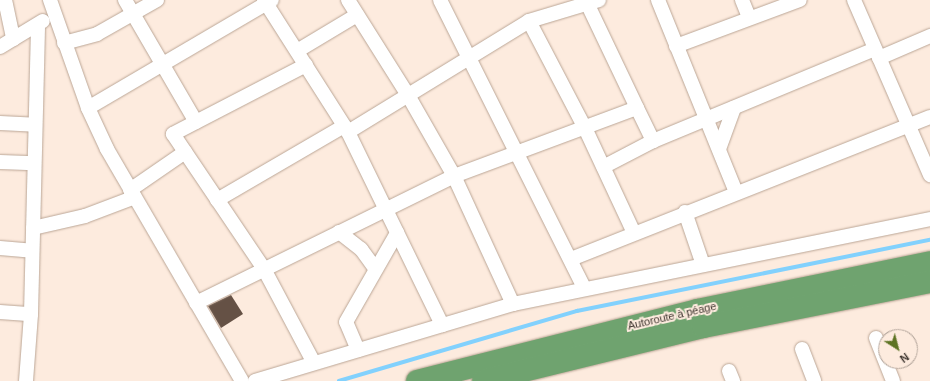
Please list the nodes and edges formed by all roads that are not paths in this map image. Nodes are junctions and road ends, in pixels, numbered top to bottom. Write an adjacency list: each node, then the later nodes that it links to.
1 (5, 0): 20 (street)
2 (125, 0): 14 (street)
3 (157, 0): 14 (street)
4 (348, 0): 15 (street)
5 (440, 0): 26 (street)
6 (658, 0): 22 (street)
7 (742, 0): 16 (street)
8 (800, 0): 16 (street)
9 (854, 0): 25 (street)
10 (268, 1): 24 (street); 28 (street)
11 (595, 1): 12 (street); 31 (street)
12 (561, 5): 17 (street)
13 (52, 6): 18 (street); 21 (street)
14 (134, 15): 21 (street); 28 (street)
15 (357, 15): 24 (street); 29 (street)
16 (749, 17): 22 (street)
17 (529, 21): 26 (street); 39 (street)
18 (38, 26): 20 (street); 37 (street)
19 (930, 36): 25 (street)
20 (13, 39): 23 (street)
21 (64, 43): 30 (street)
22 (676, 46): 34 (street)
23 (0, 47)
24 (297, 51): 27 (street)
25 (877, 53): 32 (street); 38 (street)
26 (470, 56): 29 (street); 43 (street)
27 (306, 64): 35 (street); 40 (street)
28 (164, 66): 30 (street); 35 (street)
29 (410, 97): 40 (street); 49 (street)
30 (88, 108): 51 (street)
31 (637, 108): 39 (street); 41 (street)
32 (734, 108): 34 (street); 42 (street)
33 (930, 117): 38 (street)
34 (708, 119): 41 (street); 42 (street)
35 (196, 122): 44 (street)
36 (0, 123): 37 (street)
37 (35, 125): 46 (street)
38 (909, 126): 48 (street); 50 (street)
39 (585, 128): 43 (street); 47 (street)
40 (346, 129): 52 (street); 53 (street)
41 (653, 141): 47 (street)
42 (719, 149): 50 (street)
43 (518, 151): 49 (street); 62 (street)
44 (185, 152): 51 (street); 52 (street)
45 (0, 162): 46 (street)
46 (34, 163): 56 (street)
47 (603, 167): 59 (street)
48 (930, 175)
49 (454, 176): 53 (street); 70 (street)
50 (736, 192): 54 (street)
51 (132, 193): 56 (street); 69 (street)
52 (217, 200): 66 (street)
53 (386, 209): 57 (street); 58 (street)
54 (685, 212): 59 (street); 64 (street)
55 (930, 219): 64 (street)
56 (33, 228): 61 (street)
57 (339, 232): 65 (street); 66 (street)
58 (397, 232): 65 (street); 73 (street)
59 (634, 233): 62 (street)
60 (0, 248): 61 (street)
61 (32, 251): 72 (street)
62 (571, 259): 68 (street)
63 (930, 262): 81 (highway, Autoroute à péage)
64 (703, 264): 68 (street)
65 (375, 268): 75 (street)
66 (264, 269): 69 (street); 77 (street)
67 (930, 282): 82 (highway)
68 (585, 289): 70 (street)
69 (196, 303): 79 (street)
70 (513, 304): 73 (street)
71 (0, 312): 72 (street)
72 (31, 314): 78 (street)
73 (442, 325): 75 (street)
74 (876, 338): 84 (street)
75 (358, 350): 77 (street)
76 (802, 350): 83 (street)
77 (314, 363): 80 (street)
78 (26, 381)
79 (242, 381)
80 (255, 381)
81 (417, 381)
82 (483, 381)
83 (814, 381)
84 (893, 381)

